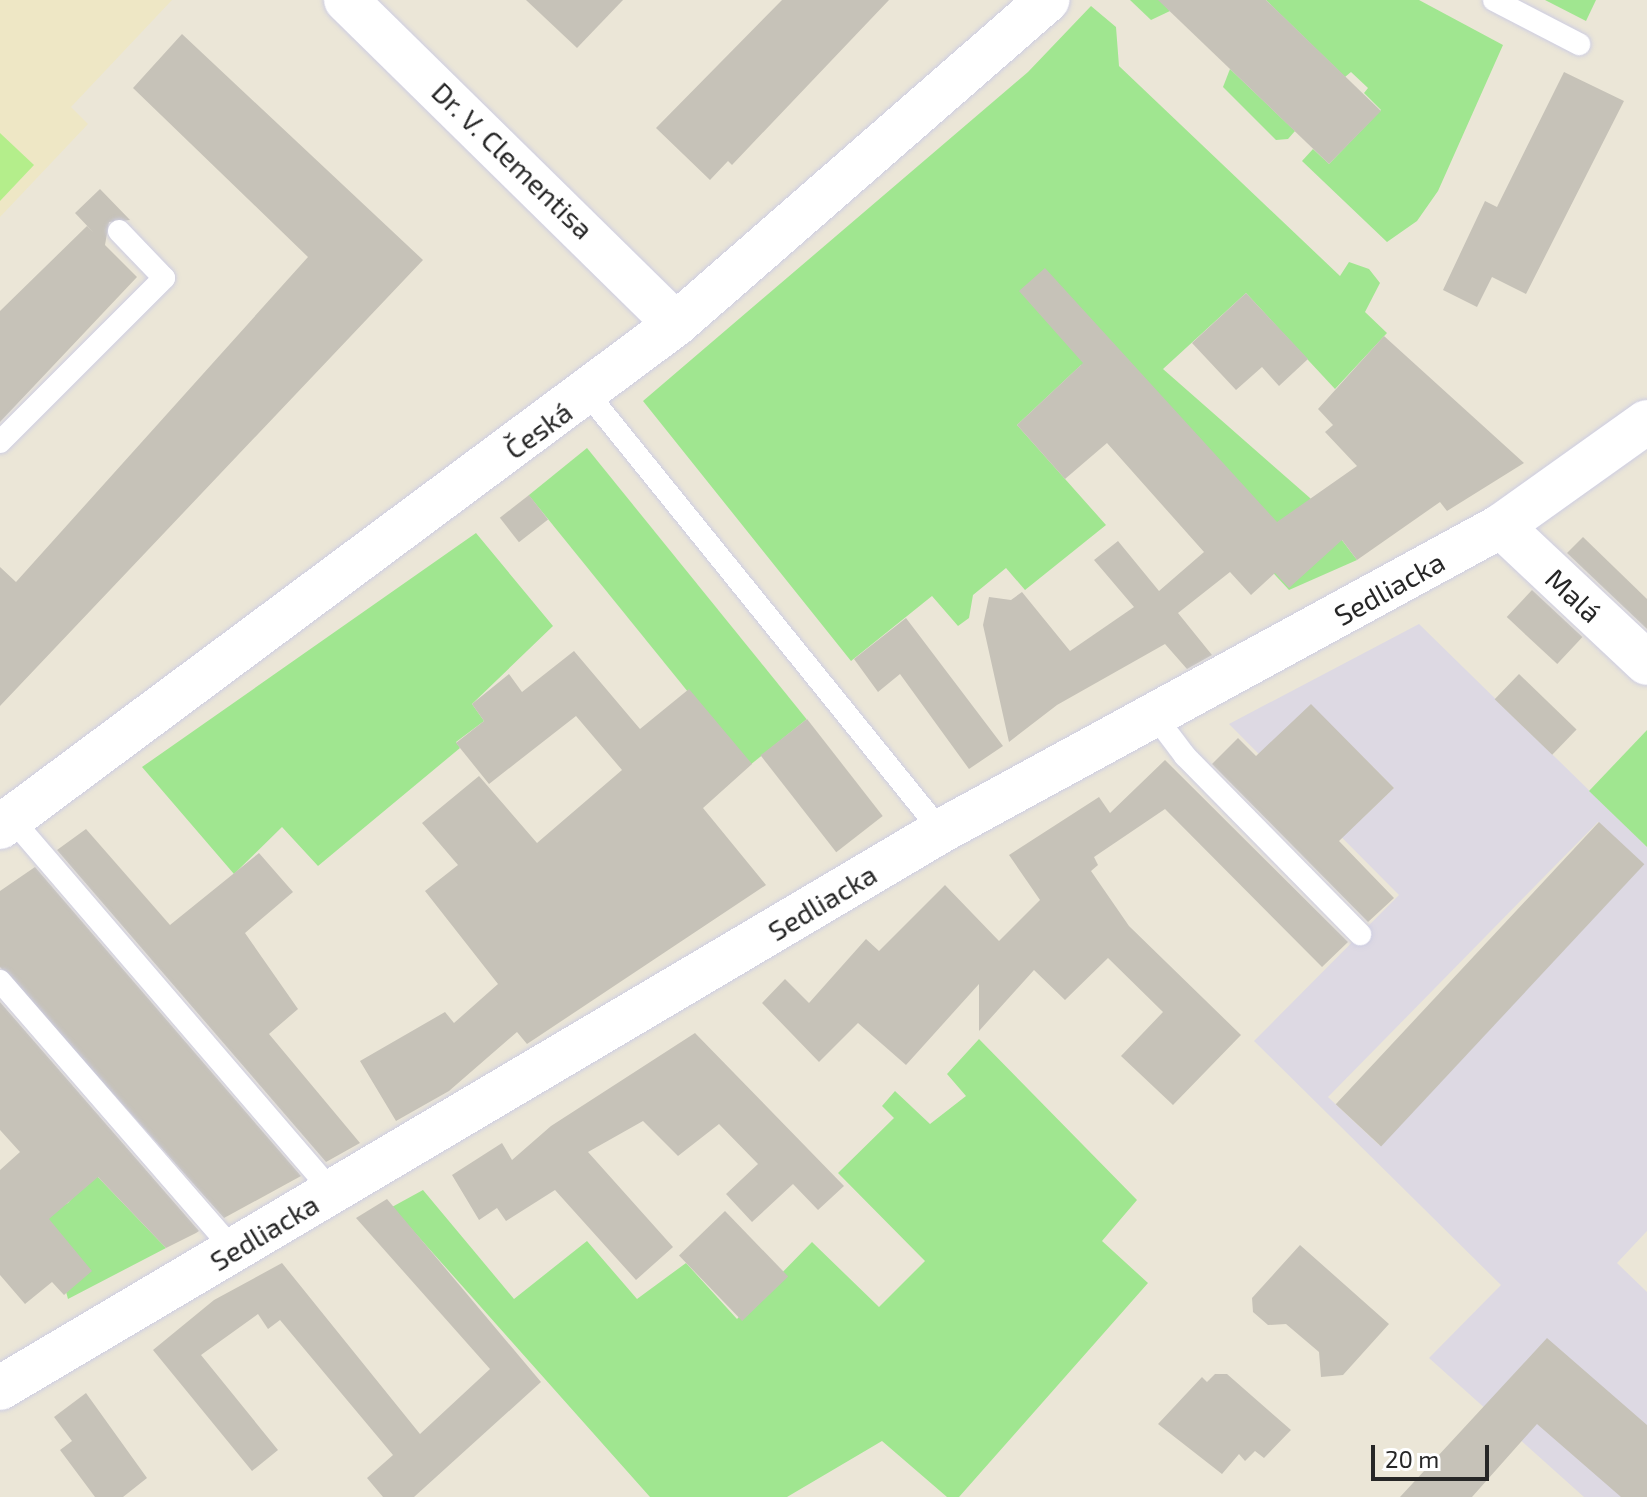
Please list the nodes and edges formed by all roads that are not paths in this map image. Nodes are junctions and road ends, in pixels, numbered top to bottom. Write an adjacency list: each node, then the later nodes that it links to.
1 (346, 0): 6 (street, Dr. V. Clementisa)
2 (1048, 0): 6 (street, Česká)
3 (1494, 0): 4 (lane)
4 (1579, 44)
5 (119, 231): 9 (lane)
6 (676, 324): 7 (street, Česká)
7 (587, 393): 13 (street, Česká); 14 (lane)
8 (1647, 422): 10 (street, Sedliacka)
9 (0, 442)
10 (1501, 526): 11 (street, Malá); 12 (street, Sedliacka)
11 (1647, 663)
12 (1154, 715): 14 (street, Sedliacka); 15 (lane)
13 (6, 823): 17 (lane)
14 (941, 831): 17 (street, Sedliacka)
15 (1360, 934)
16 (0, 981): 18 (lane)
17 (333, 1192): 18 (street, Sedliacka)
18 (234, 1250): 19 (street, Sedliacka)
19 (0, 1388)

